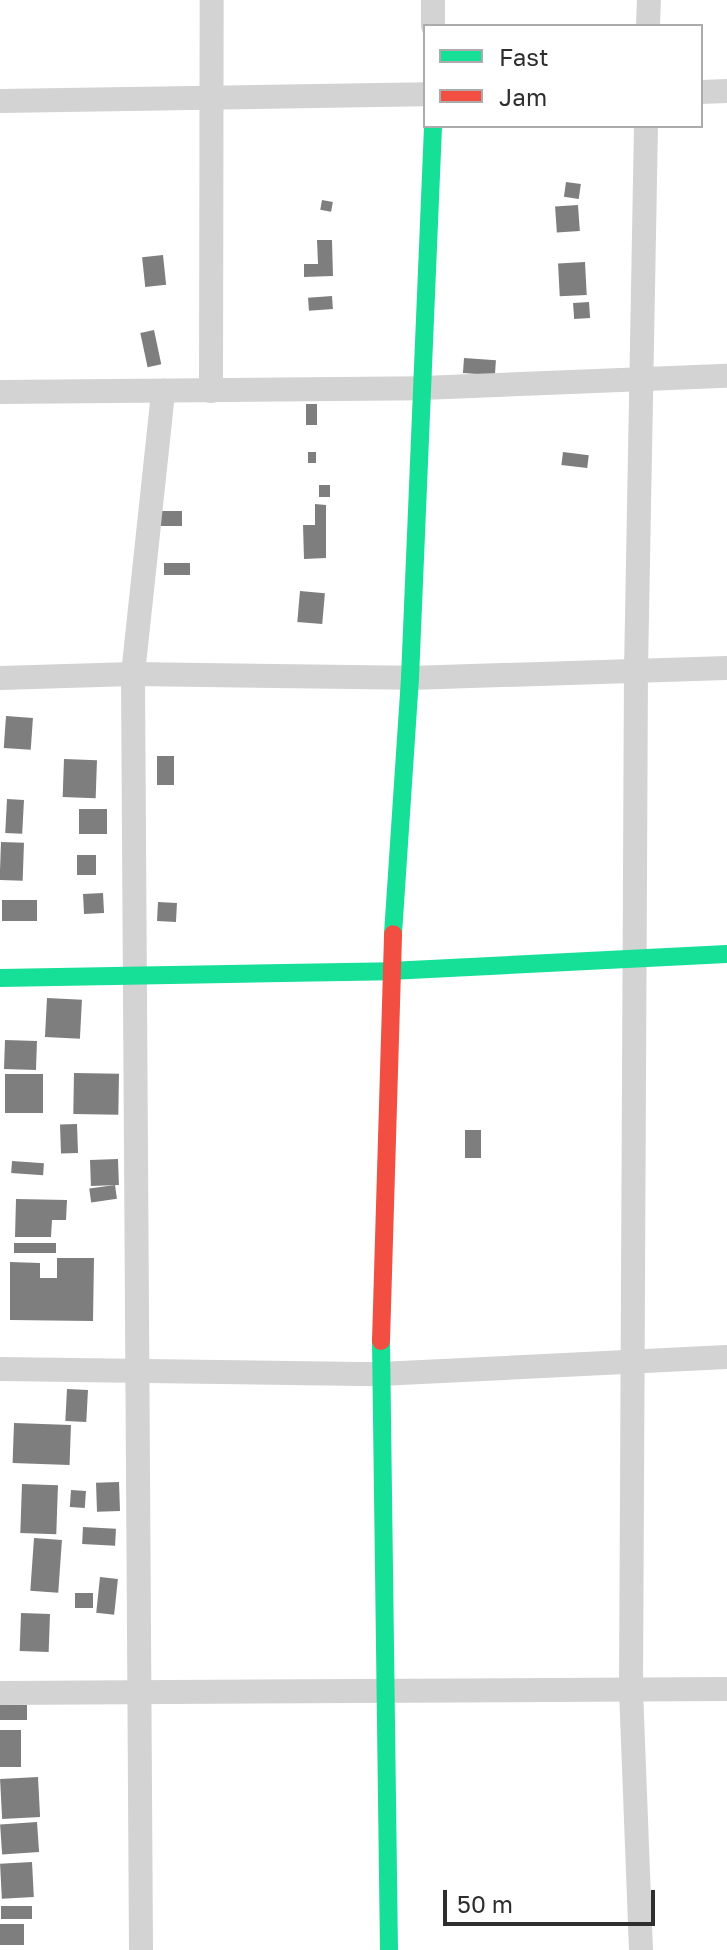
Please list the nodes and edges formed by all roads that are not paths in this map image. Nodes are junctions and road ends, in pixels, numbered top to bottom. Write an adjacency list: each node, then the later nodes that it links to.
1 (212, 0): 9 (street)
2 (433, 0): 4 (street)
3 (649, 0): 5 (street)
4 (433, 24)
5 (648, 24)
6 (727, 91): 7 (street)
7 (703, 92)
8 (423, 94): 9 (street)
9 (211, 95): 10 (street); 17 (street)
10 (0, 101)
11 (433, 128): 15 (street)
12 (646, 128): 14 (street)
13 (727, 376): 14 (street)
14 (643, 378): 15 (street); 20 (street)
15 (422, 388): 17 (street); 23 (street)
16 (163, 391): 17 (street); 18 (street); 21 (street)
17 (211, 391)
18 (0, 392)
19 (727, 668): 20 (street)
20 (636, 671): 23 (street); 25 (street)
21 (133, 674): 22 (street); 23 (street); 27 (street)
22 (0, 678)
23 (410, 678): 26 (street)
24 (727, 954): 25 (street)
25 (638, 958): 26 (street); 30 (street)
26 (390, 971): 27 (street); 33 (street)
27 (139, 976): 28 (street); 32 (street)
28 (0, 978)
29 (727, 1357): 30 (street)
30 (634, 1362): 33 (street); 37 (street)
31 (0, 1369): 32 (street)
32 (138, 1371): 33 (street); 35 (street)
33 (380, 1374): 36 (street)
34 (727, 1689): 37 (street)
35 (137, 1692): 36 (street); 38 (street); 39 (street)
36 (382, 1692): 37 (street); 40 (street)
37 (631, 1692): 41 (street)
38 (0, 1693)
39 (141, 1950)
40 (389, 1950)
41 (641, 1950)

